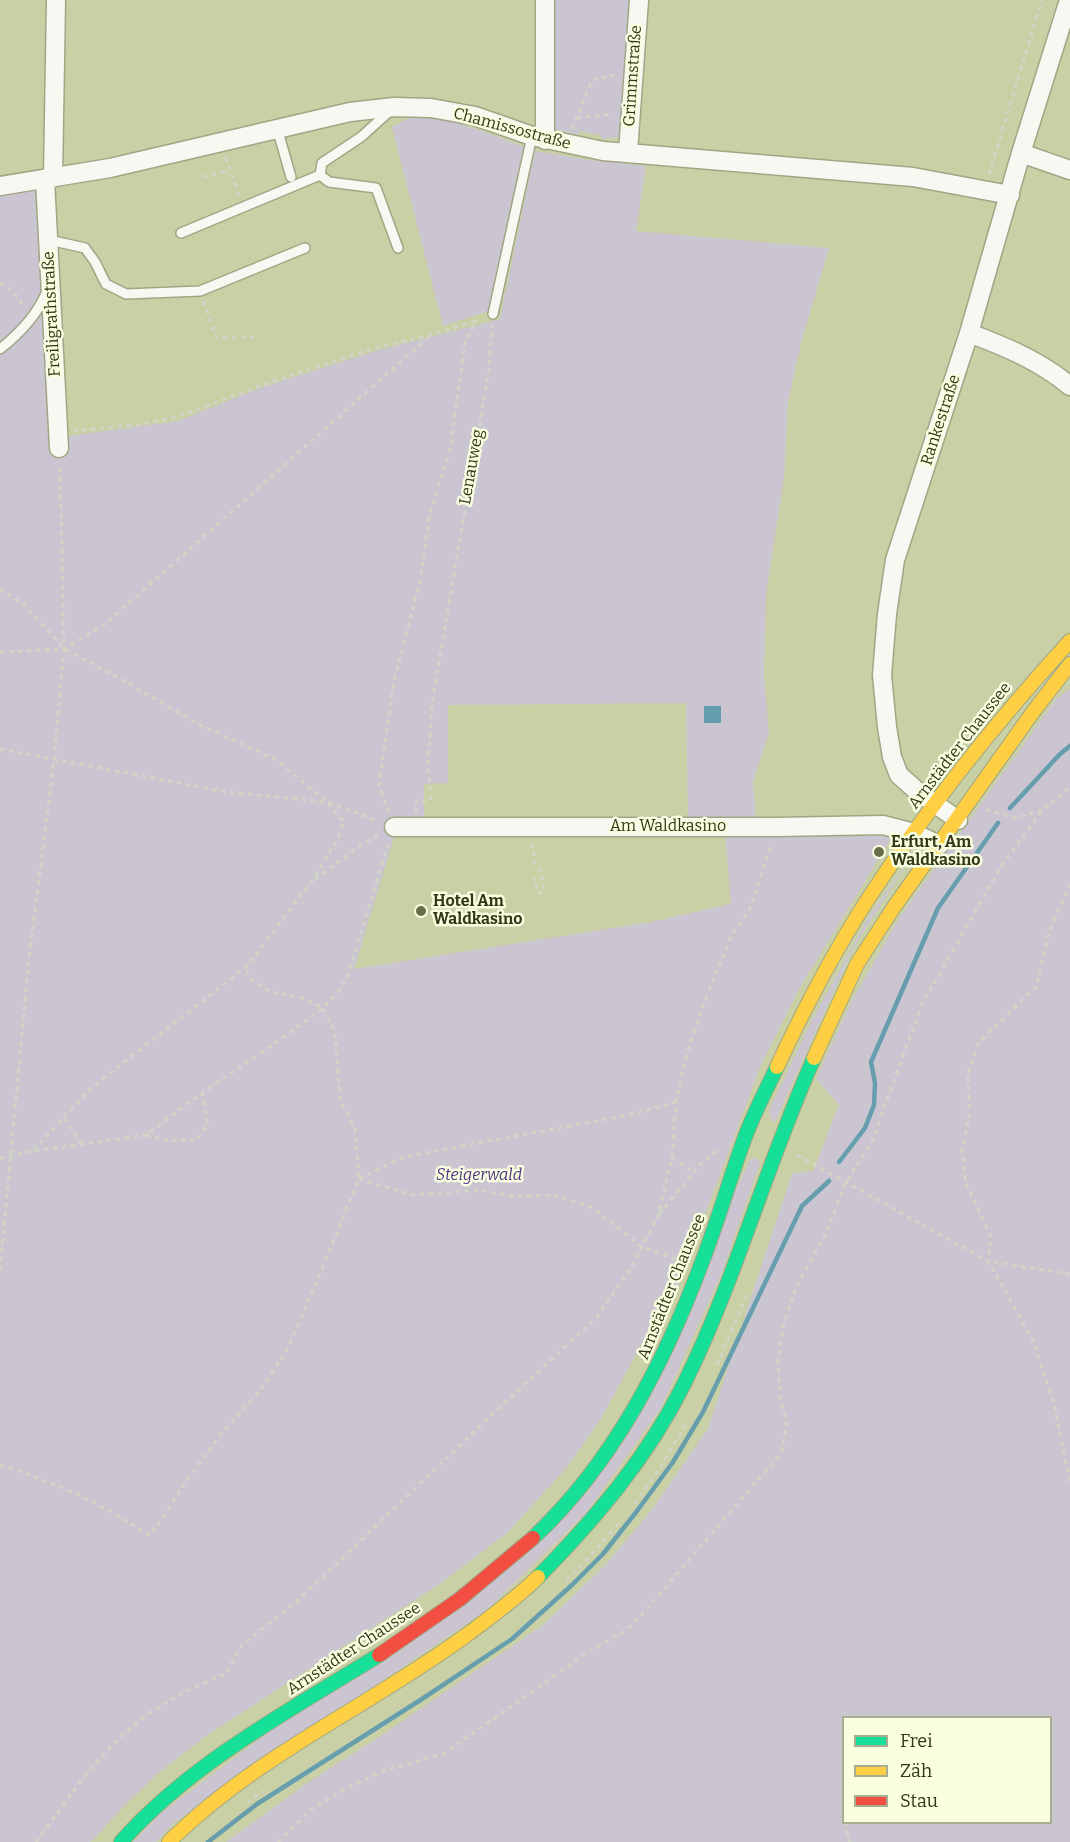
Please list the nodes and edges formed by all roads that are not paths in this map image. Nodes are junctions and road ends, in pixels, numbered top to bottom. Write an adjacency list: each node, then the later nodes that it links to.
1 (56, 0): 13 (street, Freiligrathstraße)
2 (545, 0): 7 (street)
3 (639, 0): 8 (street, Grimmstraße)
4 (1069, 0): 9 (street, Rankestraße)
5 (394, 107): 6 (street, Chamissostraße); 7 (street, Chamissostraße); 11 (lane)
6 (278, 128): 12 (lane); 13 (street, Chamissostraße)
7 (538, 138): 8 (street, Chamissostraße); 21 (lane)
8 (628, 152): 15 (street, Chamissostraße)
9 (1021, 153): 10 (street); 15 (street, Rankestraße)
10 (1070, 170)
11 (320, 175): 16 (lane); 19 (lane)
12 (291, 177)
13 (49, 179): 14 (street, Chamissostraße); 17 (street, Freiligrathstraße)
14 (0, 186)
15 (1010, 195): 22 (street, Rankestraße)
16 (181, 233)
17 (49, 240): 18 (lane); 20 (street, Freiligrathstraße)
18 (305, 248)
19 (398, 248)
20 (51, 280): 23 (lane); 25 (street, Freiligrathstraße)
21 (493, 314)
22 (969, 333): 24 (street); 29 (street, Rankestraße)
23 (0, 349)
24 (1070, 386)
25 (59, 448)
26 (1070, 641): 27 (main road, Arnstädter Chaussee)
27 (1051, 662): 28 (main road); 29 (main road, Arnstädter Chaussee)
28 (1068, 669): 30 (main road)
29 (936, 804): 30 (street, Rankestraße); 32 (main road, Arnstädter Chaussee)
30 (958, 820): 33 (main road)
31 (394, 827): 32 (street, Am Waldkasino)
32 (914, 833): 33 (street, Am Waldkasino); 34 (main road, Arnstädter Chaussee)
33 (939, 845): 35 (main road)
34 (121, 1842)
35 (168, 1842)

